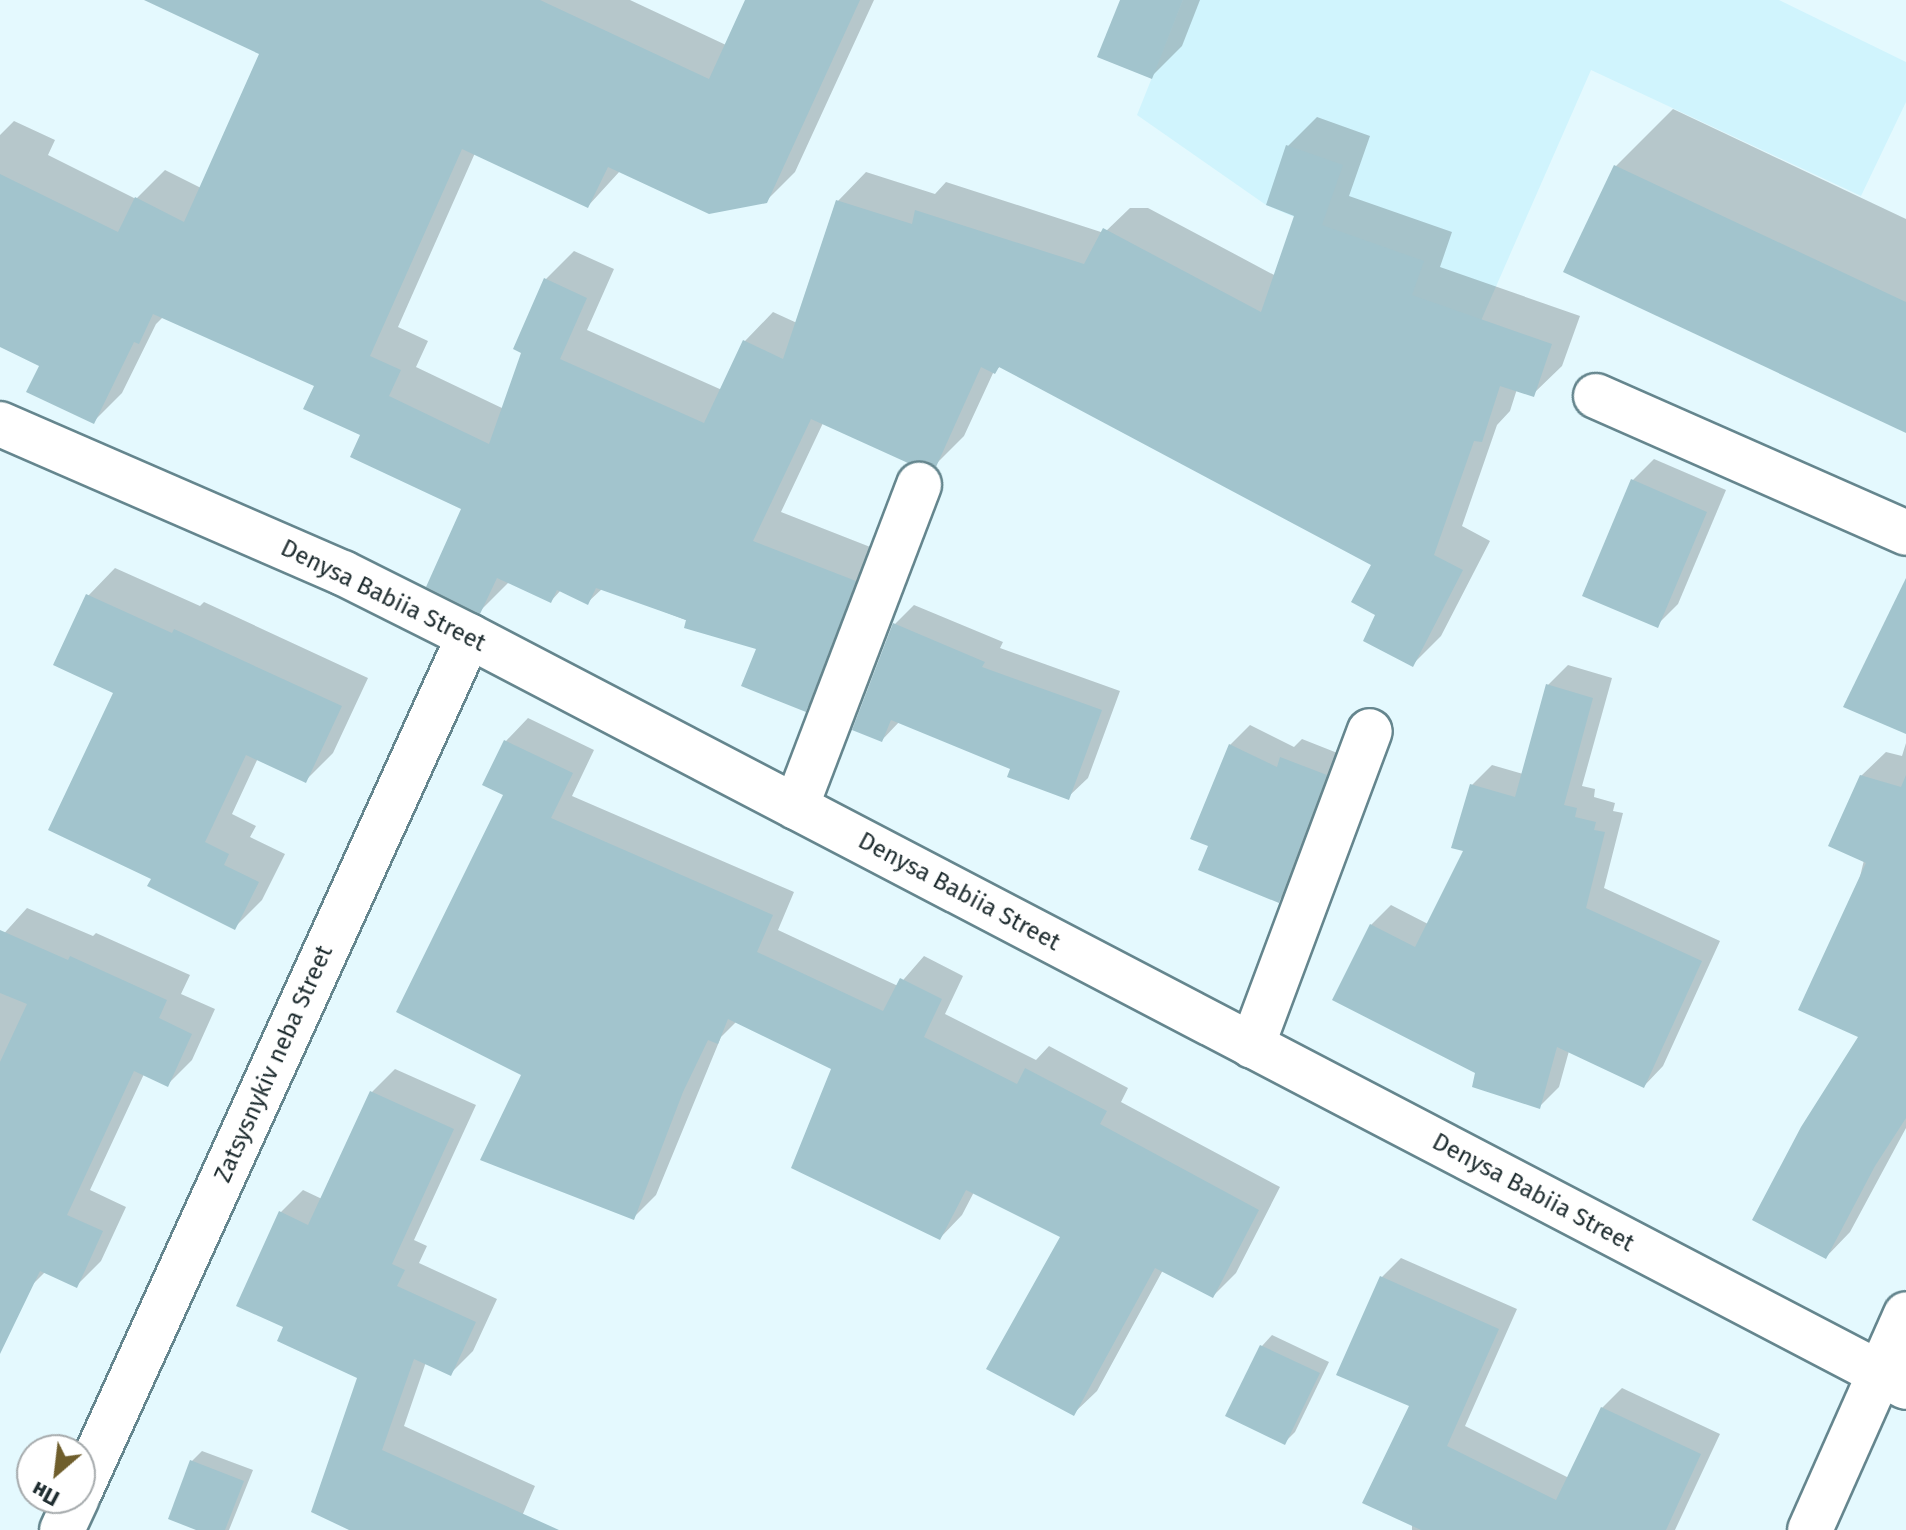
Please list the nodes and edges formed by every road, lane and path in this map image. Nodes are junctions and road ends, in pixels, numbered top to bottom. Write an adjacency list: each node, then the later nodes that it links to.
1 (1596, 396): 4 (street)
2 (0, 424): 5 (street, Denysa Babiia Street)
3 (919, 485): 7 (street)
4 (1906, 533)
5 (469, 636): 7 (street, Denysa Babiia Street); 11 (street, Zatsysnykiv neba Street)
6 (1370, 731): 8 (street)
7 (796, 807): 8 (street, Denysa Babiia Street)
8 (1252, 1046): 10 (street, Denysa Babiia Street)
9 (1906, 1314): 10 (street)
10 (1892, 1380): 12 (street)
11 (96, 1456)
12 (1810, 1530)

